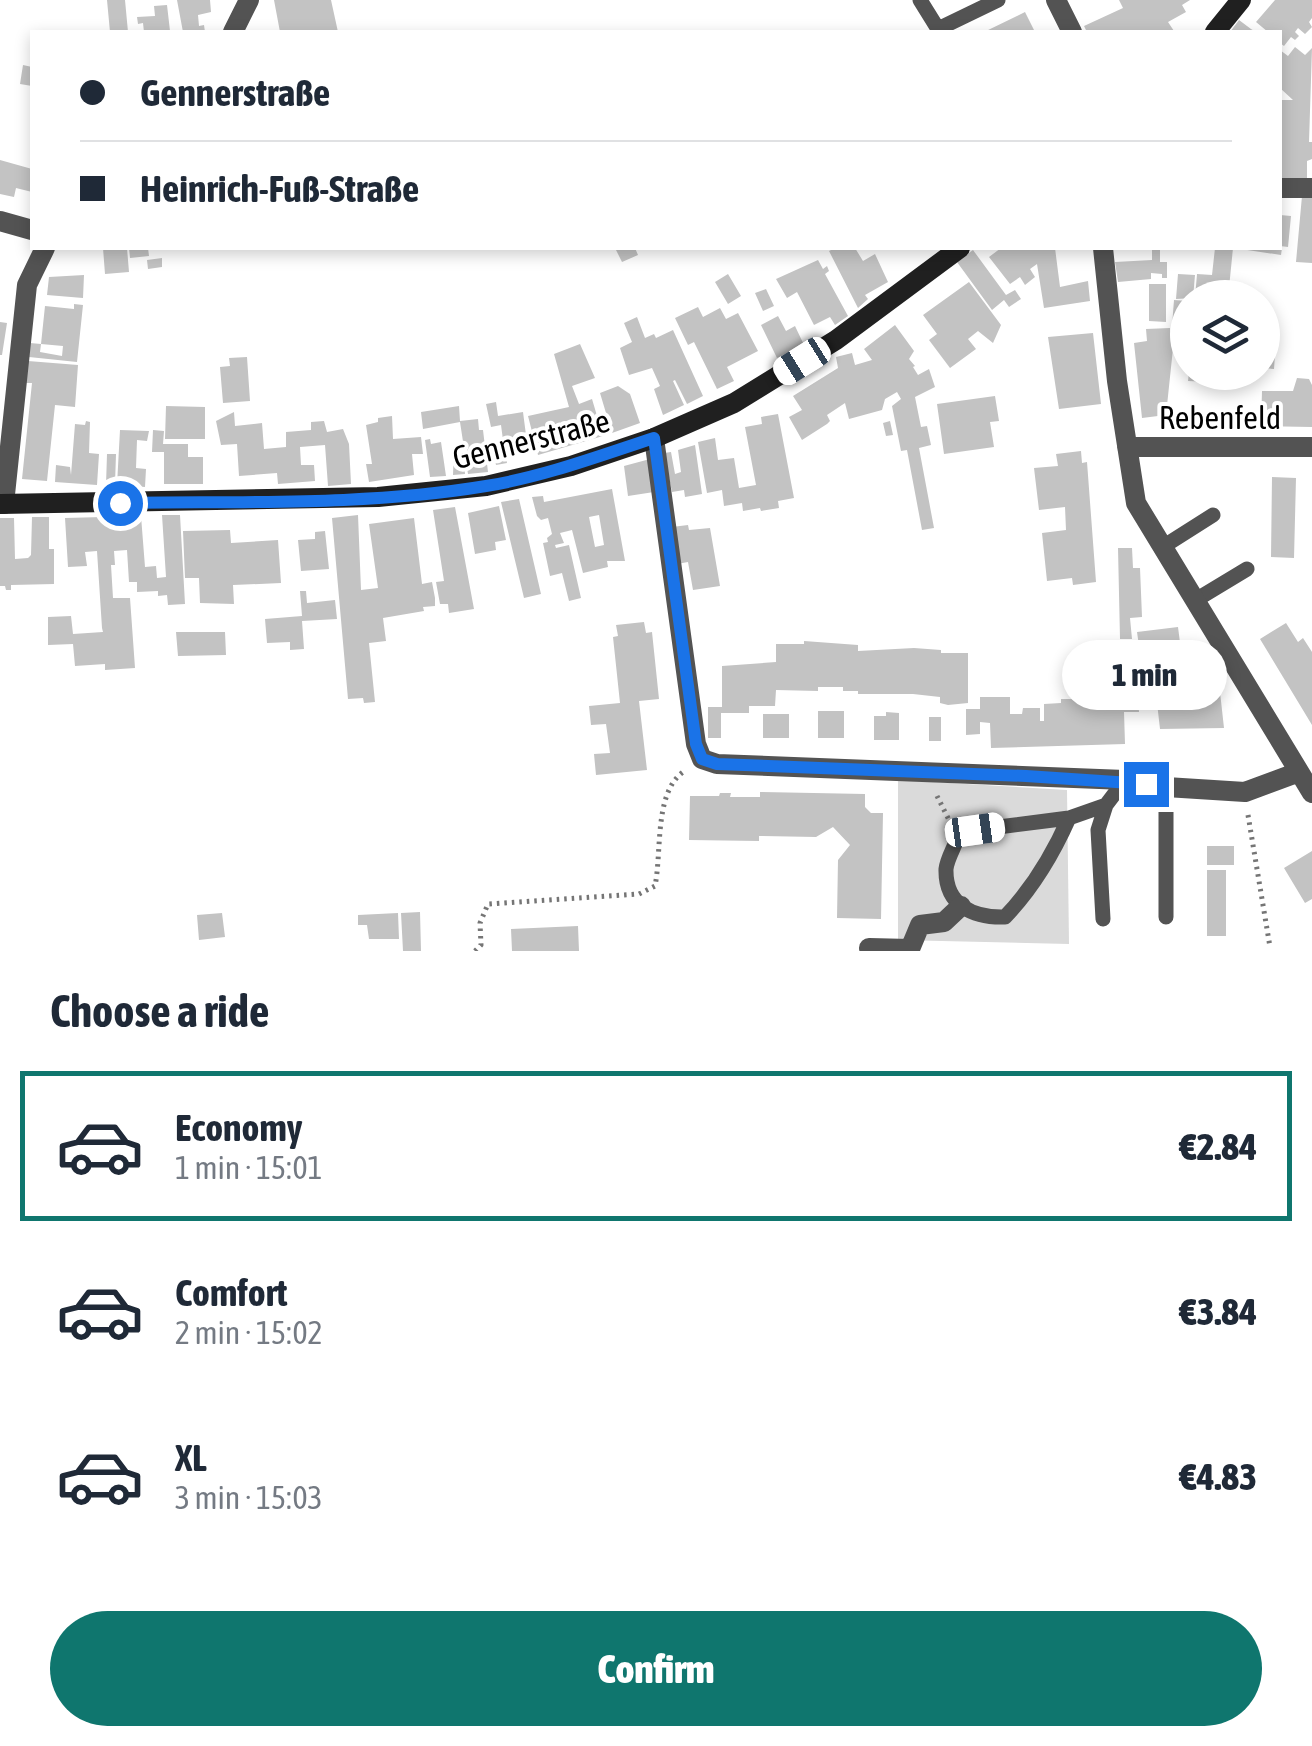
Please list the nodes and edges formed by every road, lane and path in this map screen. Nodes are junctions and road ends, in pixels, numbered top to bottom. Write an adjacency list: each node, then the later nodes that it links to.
1 (249, 0): 6 (street)
2 (920, 0): 3 (lane)
3 (998, 0)
4 (1056, 0): 7 (street)
5 (1241, 0): 8 (street)
6 (234, 30)
7 (1071, 30)
8 (1217, 30)
9 (1282, 188): 10 (street)
10 (1312, 188)
11 (0, 221): 12 (street)
12 (30, 229)
13 (44, 250): 19 (street)
14 (957, 250): 16 (street, Gennerstraße)
15 (1103, 250): 17 (street)
16 (654, 438): 19 (street, Gennerstraße); 24 (street)
17 (1128, 447): 18 (street, Rebenfeld); 21 (street)
18 (1312, 447)
19 (2, 504)
20 (1213, 515): 21 (lane)
21 (1161, 548): 23 (street)
22 (1247, 569): 23 (lane)
23 (1194, 601): 26 (street)
24 (702, 759): 25 (street); 39 (path)
25 (926, 771): 27 (street); 33 (path)
26 (1300, 772): 29 (street); 30 (street)
27 (1126, 780): 28 (street); 31 (lane)
28 (1166, 787): 29 (street); 35 (lane)
29 (1244, 792): 37 (path)
30 (1312, 793)
31 (1106, 804): 32 (lane); 36 (lane)
32 (1069, 818): 33 (lane); 34 (lane)
33 (958, 839): 34 (lane)
34 (961, 906): 38 (street)
35 (1166, 917)
36 (1103, 919)
37 (1270, 947)
38 (869, 948)
39 (474, 951)

